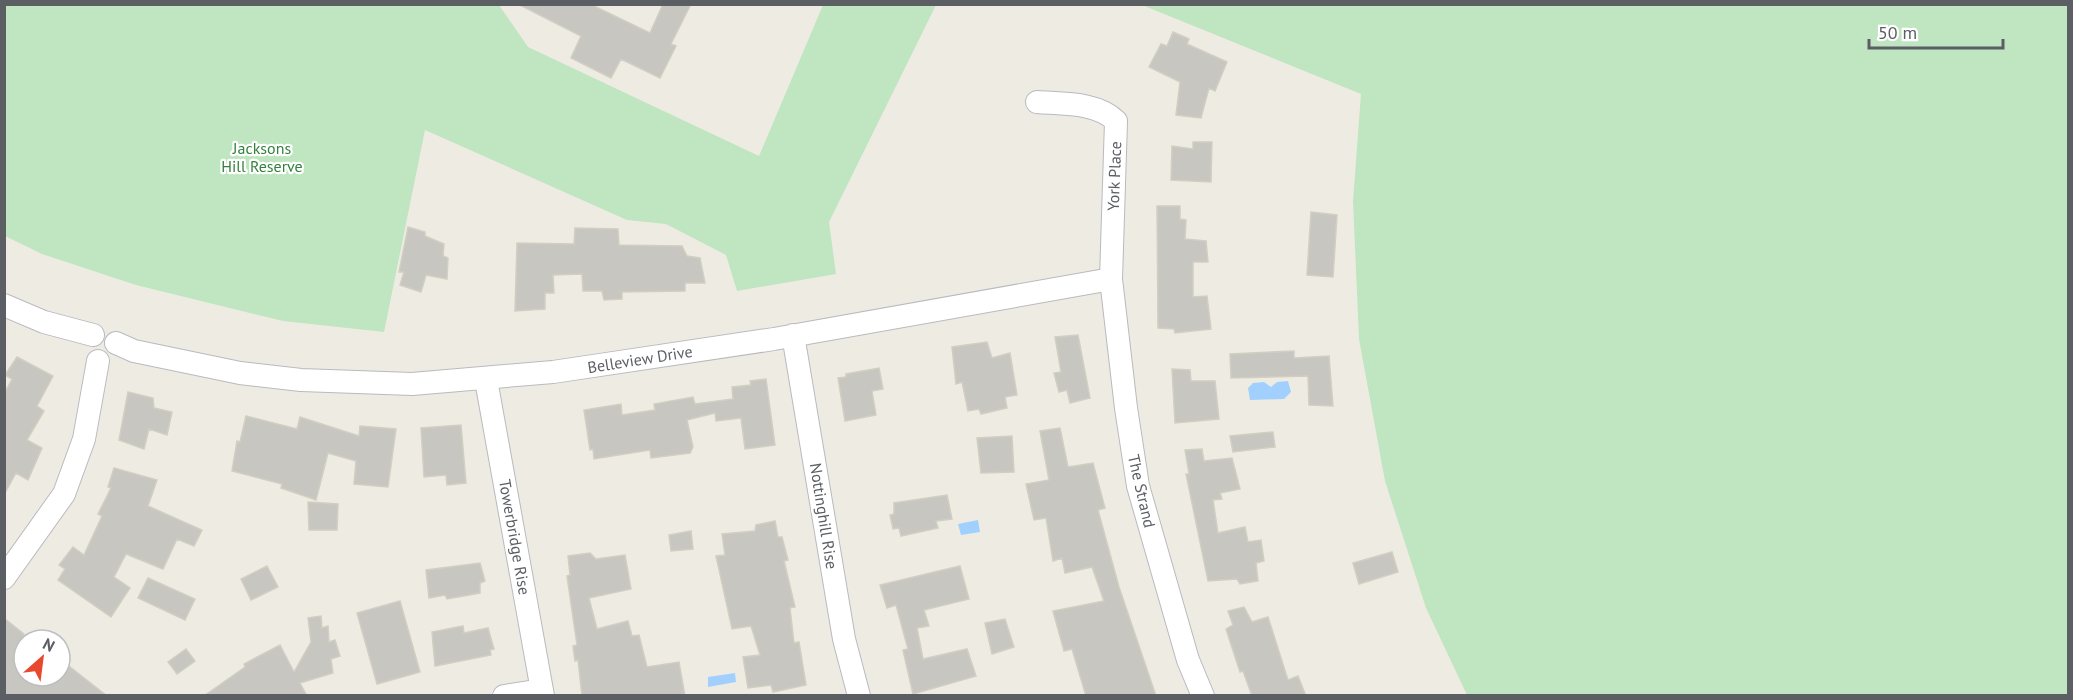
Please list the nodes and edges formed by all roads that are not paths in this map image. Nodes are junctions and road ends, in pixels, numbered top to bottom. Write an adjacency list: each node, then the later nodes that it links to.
1 (1037, 102): 2 (street, York Place)
2 (1111, 279): 4 (street, Belleview Drive); 11 (street, The Strand)
3 (4, 306): 5 (street, Belleview Drive)
4 (794, 335): 6 (street, Belleview Drive); 10 (street, Nottinghill Rise)
5 (101, 350): 6 (street, Belleview Drive); 7 (street)
6 (486, 380): 8 (street, Towerbridge Rise)
7 (4, 578)
8 (542, 693): 9 (street)
9 (504, 696)
10 (859, 696)
11 (1203, 696)

